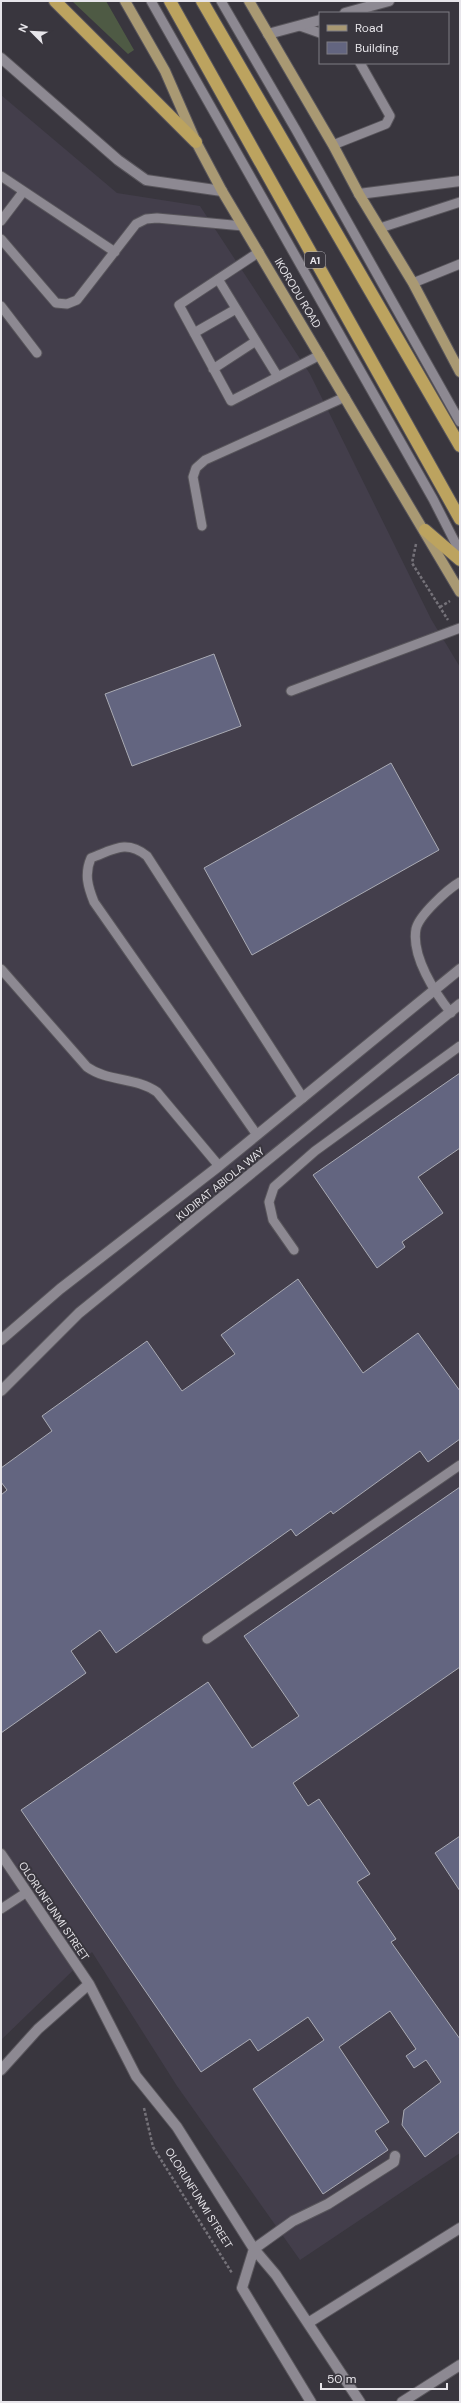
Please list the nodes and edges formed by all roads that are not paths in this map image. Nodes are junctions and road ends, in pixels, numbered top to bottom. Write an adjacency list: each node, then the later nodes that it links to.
1 (55, 1): 16 (highway)
2 (125, 1): 16 (main road, IKORODU ROAD)
3 (151, 1): 49 (lane)
4 (170, 1): 46 (highway, A1)
5 (202, 1): 45 (highway)
6 (221, 1): 44 (lane)
7 (249, 1): 13 (main road)
8 (389, 1): 9 (street)
9 (350, 12)
10 (319, 20): 11 (street)
11 (300, 26): 12 (lane); 13 (street)
12 (319, 33)
13 (268, 34): 17 (main road)
14 (1, 58): 20 (street)
15 (361, 64): 17 (lane)
16 (196, 142): 20 (main road, IKORODU ROAD)
17 (333, 146): 22 (main road)
18 (1, 176): 21 (lane)
19 (460, 181): 22 (street)
20 (222, 191): 25 (main road, IKORODU ROAD)
21 (23, 192): 24 (lane); 28 (lane)
22 (359, 194): 26 (main road)
23 (460, 202): 26 (lane)
24 (1, 221)
25 (243, 226): 28 (lane); 29 (main road, IKORODU ROAD)
26 (380, 228): 32 (main road)
27 (1, 239): 28 (lane)
28 (114, 252)
29 (259, 252): 31 (lane); 38 (main road, IKORODU ROAD)
30 (460, 264): 32 (lane)
31 (218, 279): 34 (lane); 35 (lane)
32 (413, 283): 39 (main road)
33 (1, 306): 37 (lane)
34 (236, 309): 35 (lane); 36 (lane)
35 (194, 333): 40 (lane)
36 (256, 341): 40 (lane); 42 (lane)
37 (37, 352)
38 (320, 355): 42 (lane); 43 (main road, IKORODU ROAD)
39 (457, 359): 41 (main road)
40 (213, 369): 42 (lane)
41 (460, 372)
42 (278, 377)
43 (345, 397): 47 (lane); 48 (main road, IKORODU ROAD)
44 (460, 422)
45 (460, 446)
46 (460, 519)
47 (202, 526)
48 (425, 530): 50 (highway); 51 (main road, IKORODU ROAD)
49 (460, 552)
50 (460, 560)
51 (460, 592)
52 (460, 628): 53 (lane)
53 (291, 691)
54 (460, 882): 57 (lane)
55 (1, 969): 63 (lane)
56 (460, 969): 57 (street, KUDIRAT ABIOLA WAY)
57 (434, 992): 59 (lane); 61 (street, KUDIRAT ABIOLA WAY)
58 (460, 1004): 59 (street, KUDIRAT ABIOLA WAY)
59 (451, 1013): 66 (street, KUDIRAT ABIOLA WAY)
60 (460, 1046): 64 (lane)
61 (303, 1098): 62 (street, KUDIRAT ABIOLA WAY); 62 (lane)
62 (257, 1135): 63 (street, KUDIRAT ABIOLA WAY)
63 (219, 1166): 65 (street, KUDIRAT ABIOLA WAY)
64 (294, 1250)
65 (1, 1340)
66 (1, 1391)
67 (460, 1465): 68 (lane)
68 (207, 1639)
69 (1, 1854): 70 (street, OLORUNFUNMI STREET)
70 (27, 1892): 71 (lane); 72 (street, OLORUNFUNMI STREET)
71 (1, 1909)
72 (89, 1984): 73 (street); 76 (street, OLORUNFUNMI STREET)
73 (1, 2070)
74 (395, 2156): 76 (street)
75 (460, 2228): 77 (street)
76 (254, 2249): 77 (street, OLORUNFUNMI STREET); 79 (street)
77 (308, 2323): 80 (street, OLORUNFUNMI STREET)
78 (460, 2366): 81 (street)
79 (311, 2402)
80 (360, 2402)
81 (402, 2402)

